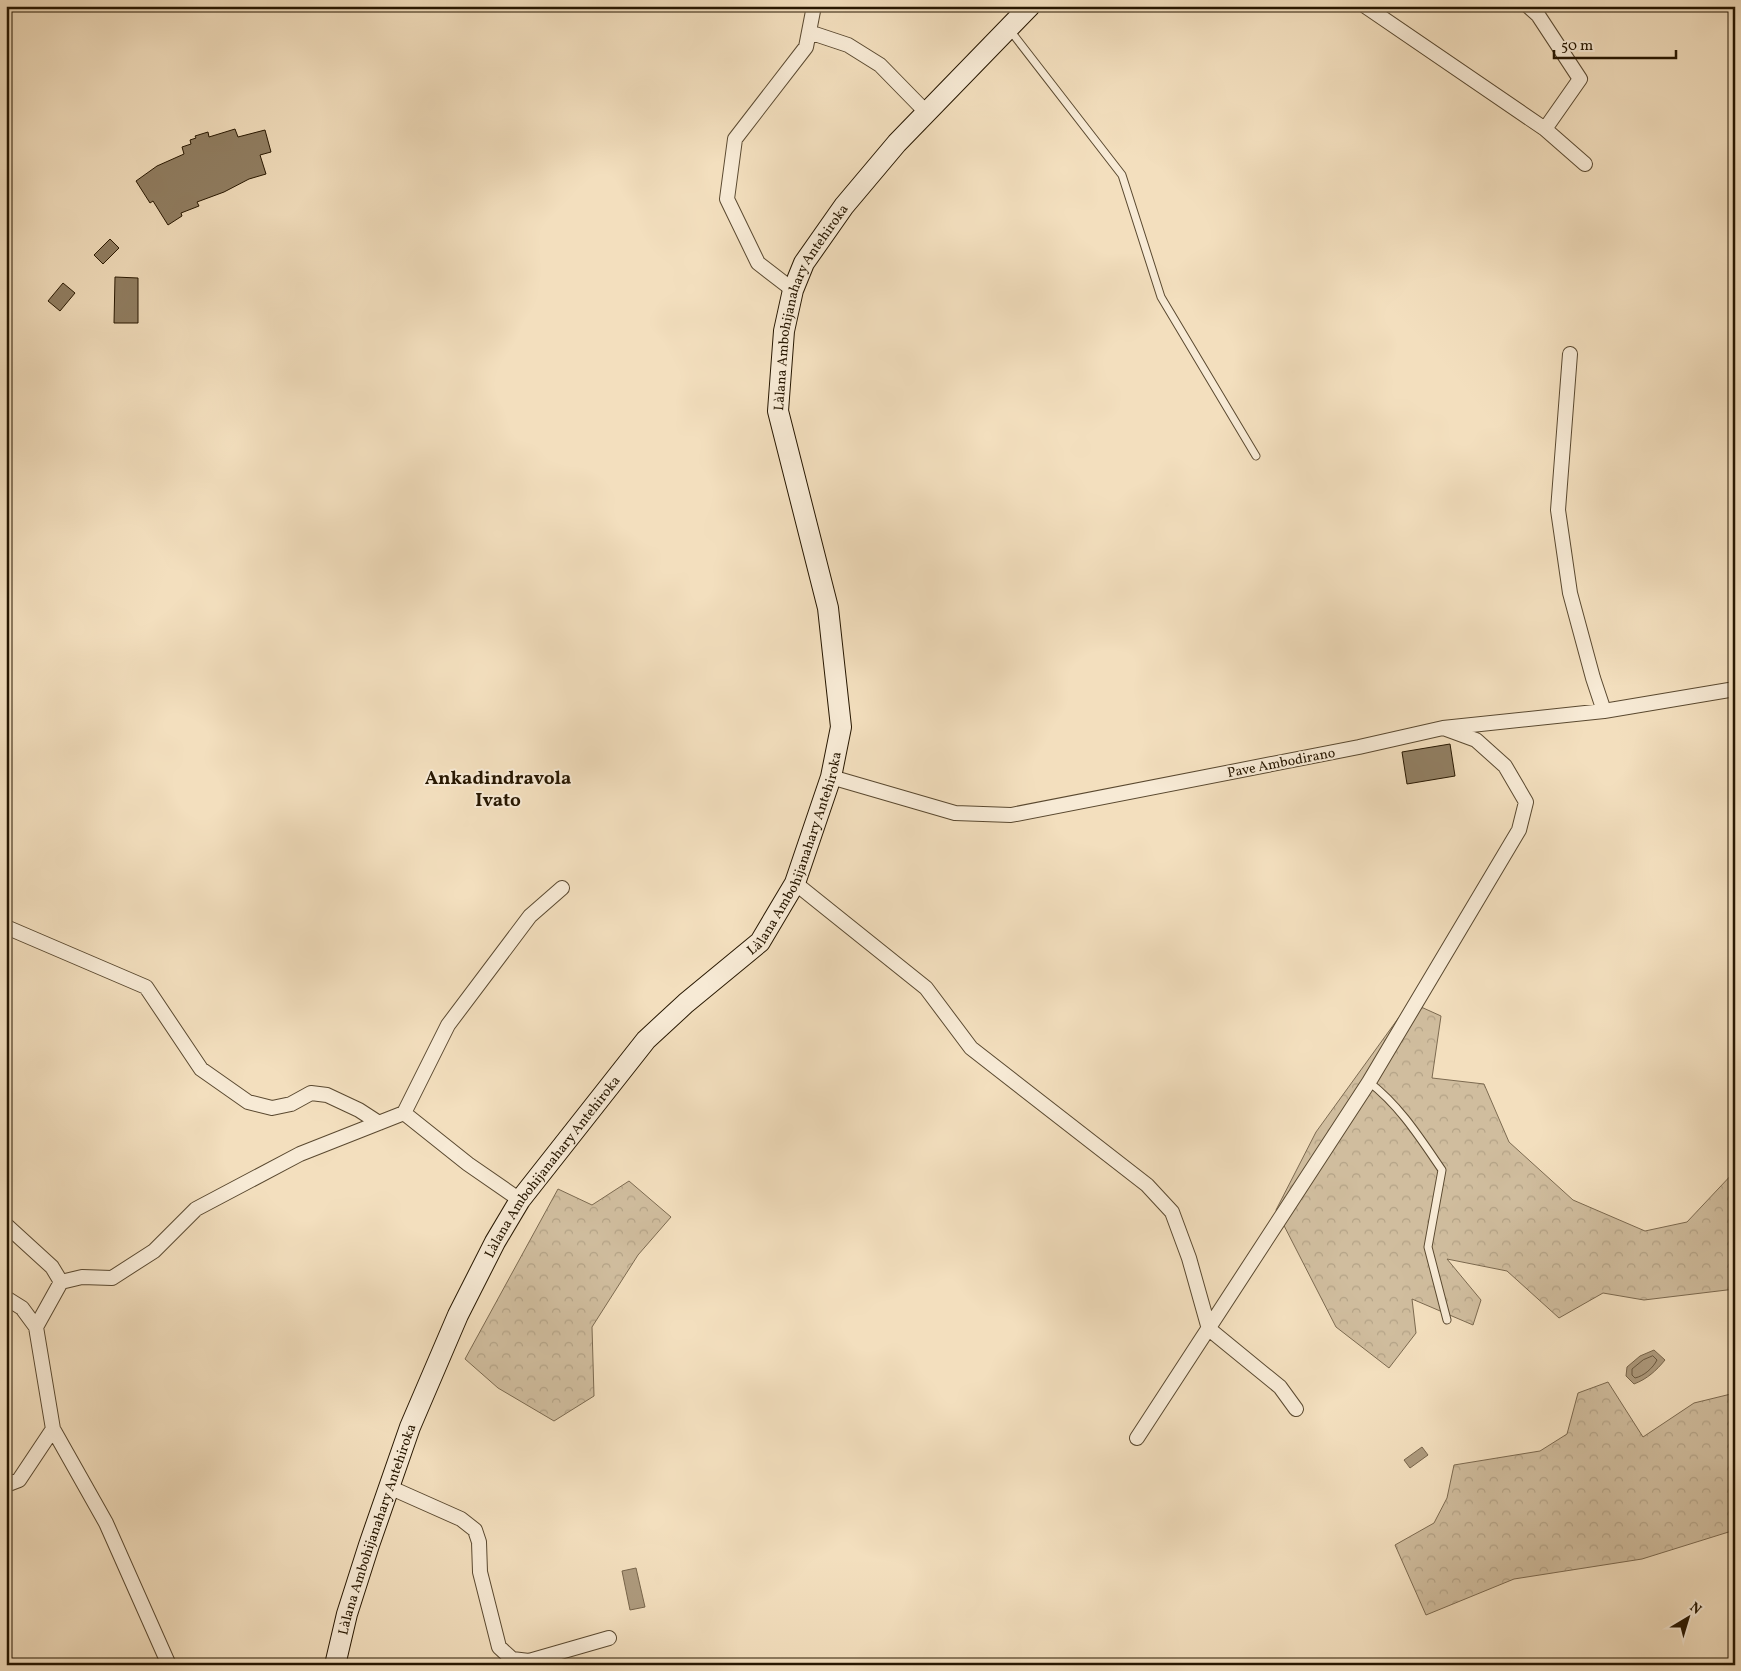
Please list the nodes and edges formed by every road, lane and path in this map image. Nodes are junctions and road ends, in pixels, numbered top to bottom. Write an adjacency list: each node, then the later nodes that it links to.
1 (814, 6): 6 (street)
2 (1030, 6): 5 (street, Làlana Ambohijanahary Antehiroka)
3 (1365, 6): 8 (street)
4 (1528, 6): 8 (street)
5 (1009, 28): 7 (street, Làlana Ambohijanahary Antehiroka); 12 (lane)
6 (809, 32): 7 (street); 10 (street)
7 (926, 112): 10 (street, Làlana Ambohijanahary Antehiroka)
8 (1545, 129): 9 (street)
9 (1585, 164)
10 (792, 290): 16 (street, Làlana Ambohijanahary Antehiroka)
11 (1570, 354): 14 (street)
12 (1256, 456)
13 (1735, 689): 14 (street, Pave Ambodirano)
14 (1604, 711): 15 (street, Pave Ambodirano)
15 (1443, 728): 16 (street, Pave Ambodirano); 20 (street)
16 (831, 777): 17 (street, Làlana Ambohijanahary Antehiroka)
17 (795, 883): 23 (street, Làlana Ambohijanahary Antehiroka); 29 (street)
18 (562, 888): 21 (street)
19 (6, 928): 22 (street)
20 (1369, 1082): 27 (lane); 29 (street)
21 (404, 1113): 22 (street); 23 (street)
22 (379, 1123): 25 (street)
23 (520, 1200): 34 (street, Làlana Ambohijanahary Antehiroka)
24 (6, 1225): 25 (street)
25 (61, 1282): 28 (street)
26 (6, 1298): 28 (street)
27 (1447, 1320)
28 (36, 1327): 31 (street)
29 (1209, 1329): 30 (street); 32 (street)
30 (1296, 1409)
31 (53, 1429): 33 (street); 36 (street)
32 (1137, 1438)
33 (6, 1485)
34 (389, 1487): 35 (street); 37 (street, Làlana Ambohijanahary Antehiroka)
35 (609, 1638)
36 (169, 1665)
37 (335, 1665)

